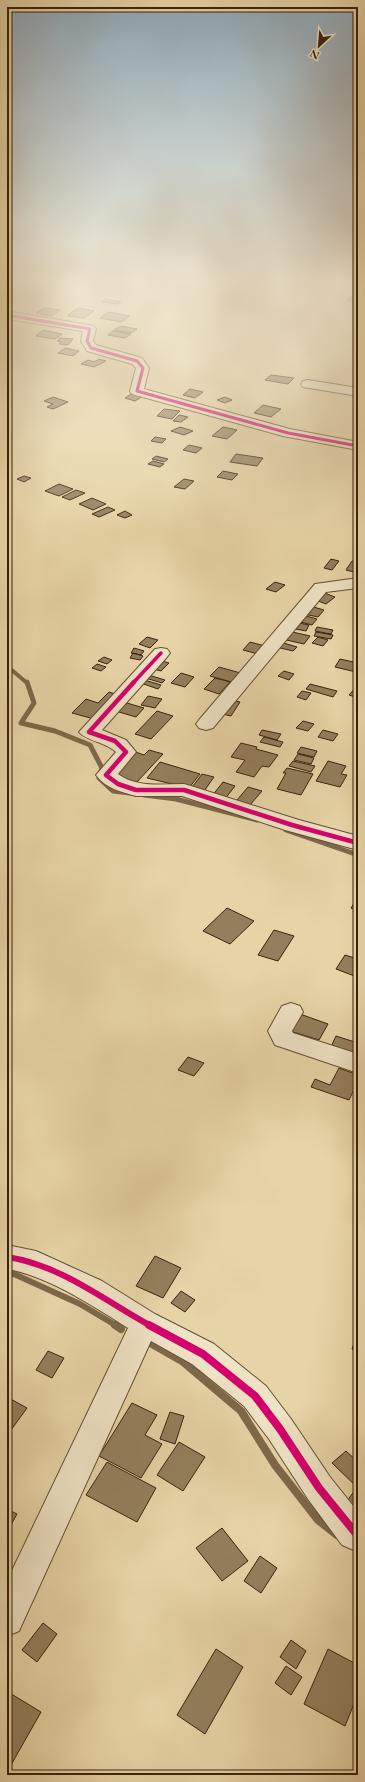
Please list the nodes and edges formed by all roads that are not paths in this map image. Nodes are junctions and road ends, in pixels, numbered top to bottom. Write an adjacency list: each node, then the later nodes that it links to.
1 (141, 366): 4 (street)
2 (308, 384): 3 (street)
3 (358, 392)
4 (358, 446)
5 (358, 583): 7 (street)
6 (161, 653): 8 (street)
7 (206, 724)
8 (358, 843)
9 (292, 1012): 10 (street)
10 (358, 1064)
11 (7, 1257): 12 (street)
12 (145, 1323): 13 (street); 14 (street)
13 (358, 1536)
14 (7, 1619)

